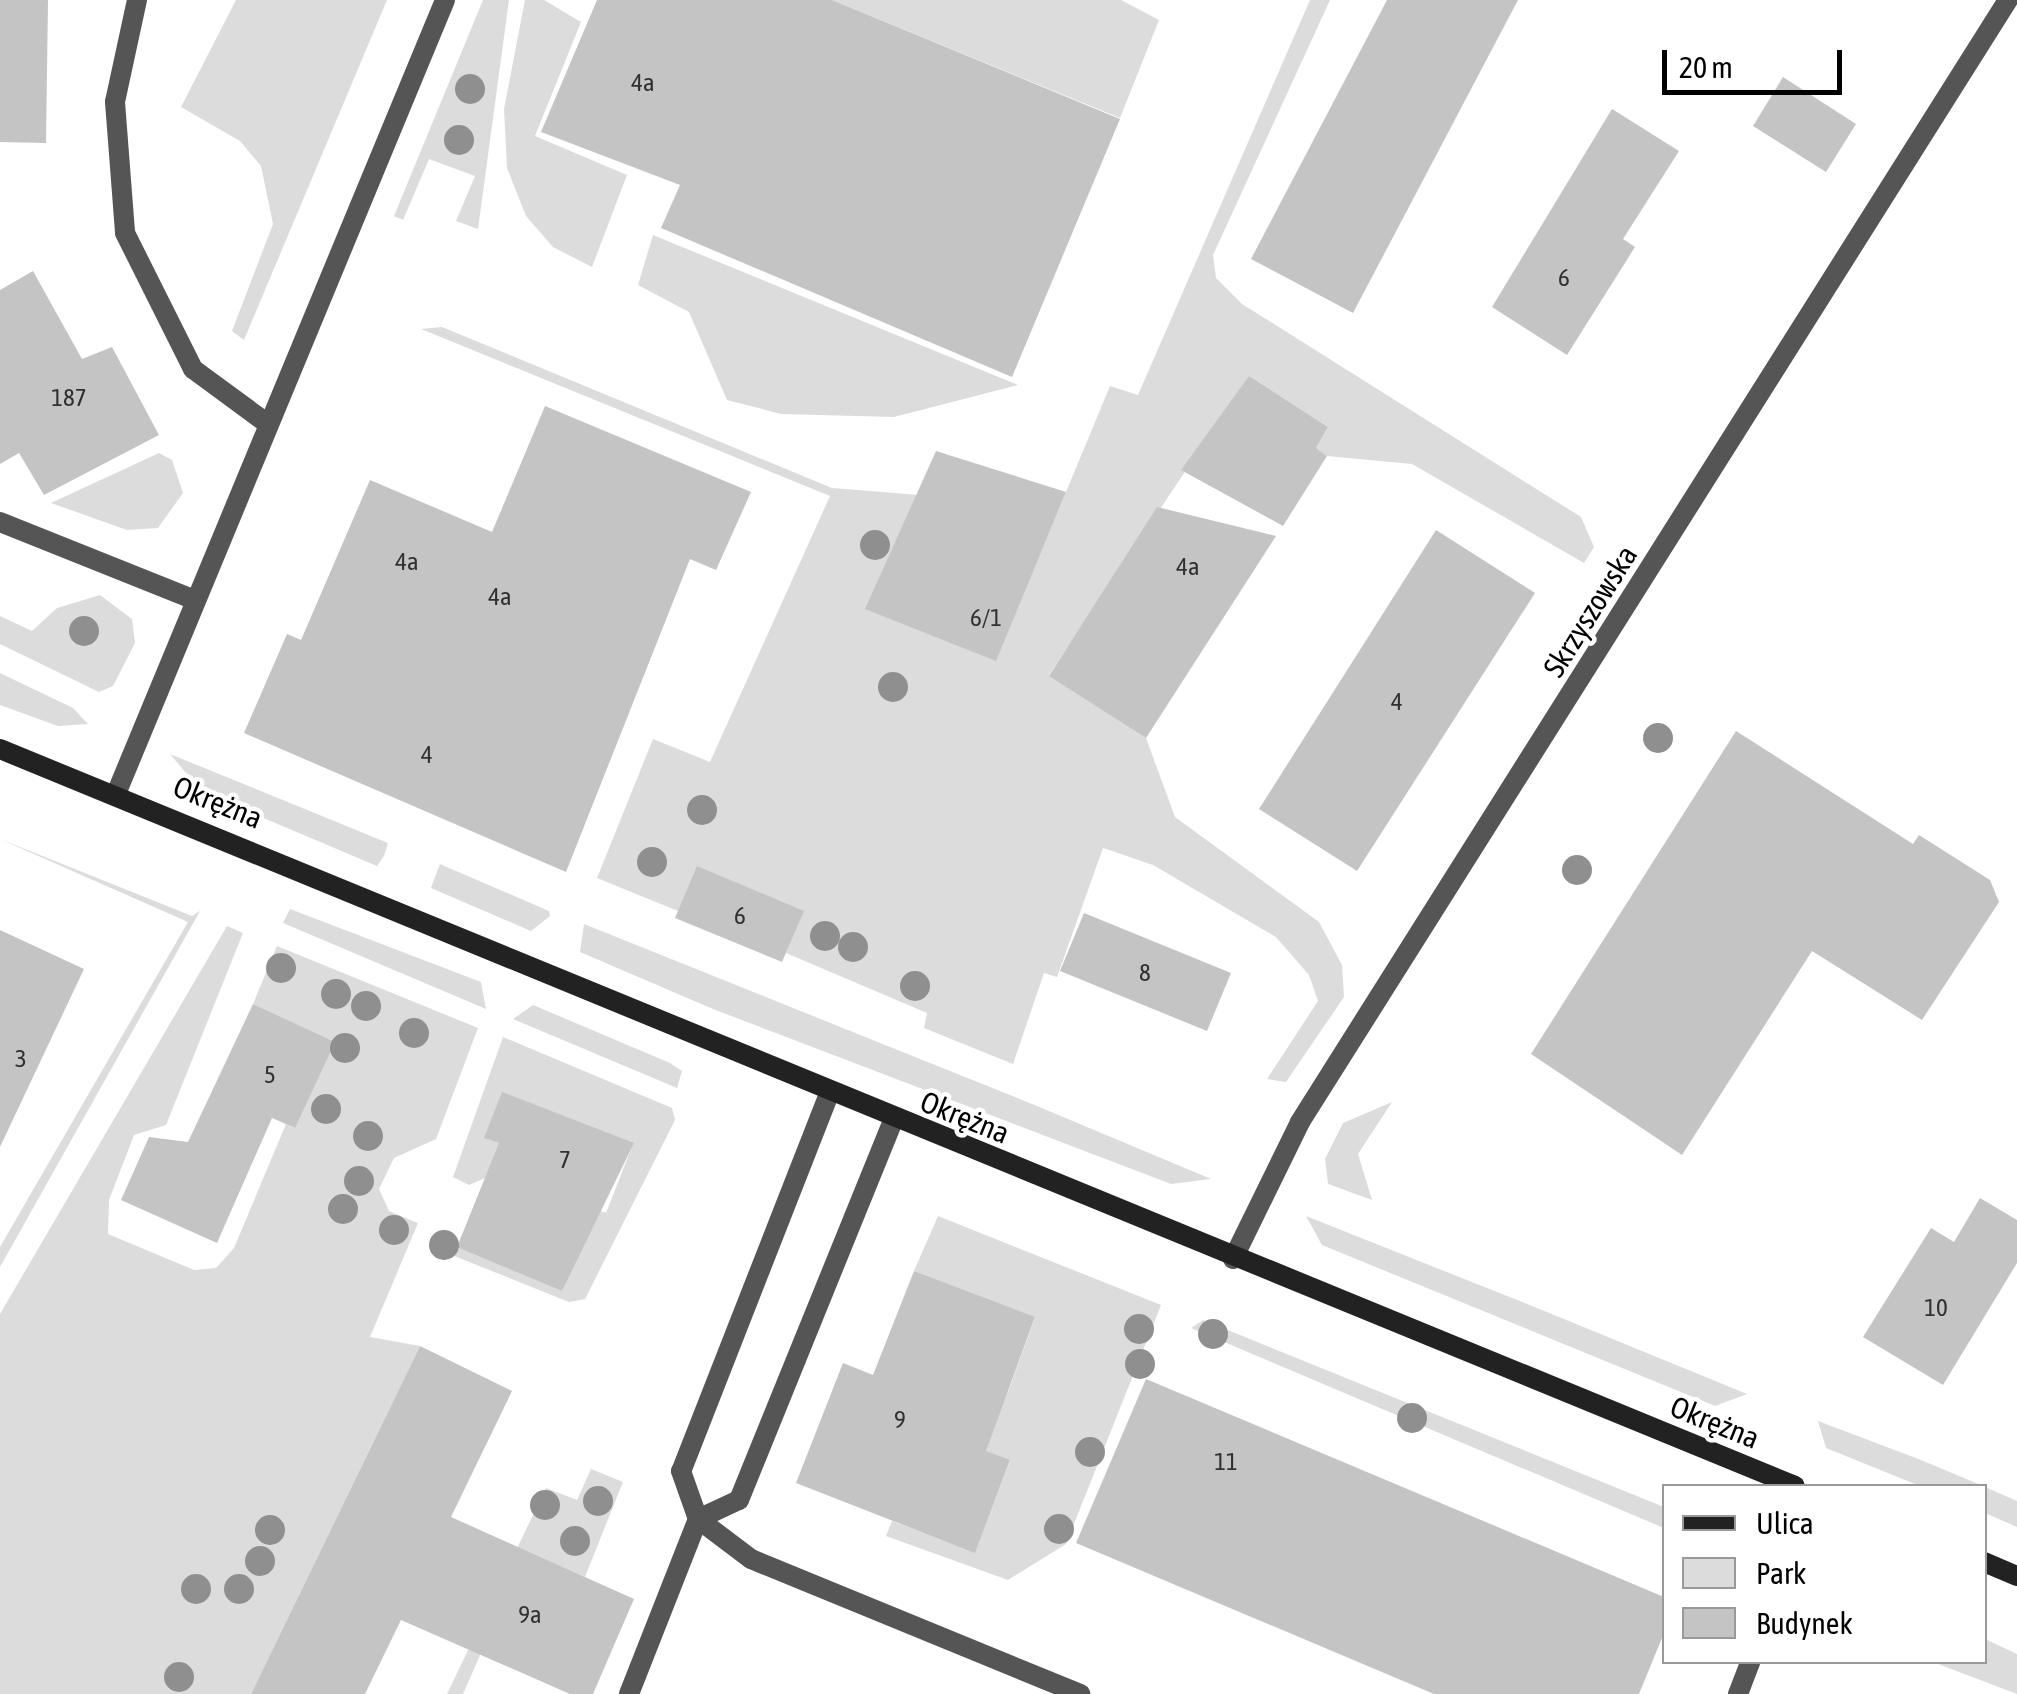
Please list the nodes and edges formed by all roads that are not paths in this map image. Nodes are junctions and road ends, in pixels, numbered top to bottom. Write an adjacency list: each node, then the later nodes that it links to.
1 (137, 0): 4 (street)
2 (445, 0): 4 (street)
3 (2008, 0): 11 (street, Skrzyszowska)
4 (268, 424): 6 (street)
5 (0, 522): 6 (street)
6 (195, 600): 8 (street)
7 (0, 748): 8 (street, Okrężna)
8 (116, 794): 9 (street, Okrężna)
9 (829, 1094): 10 (street, Okrężna); 13 (street)
10 (892, 1120): 11 (street, Okrężna); 13 (street)
11 (1233, 1259): 12 (street, Okrężna)
12 (1790, 1484)
13 (698, 1518): 17 (street); 18 (street)
14 (1987, 1563): 15 (street)
15 (2017, 1576)
16 (1749, 1664): 19 (street)
17 (629, 1694)
18 (1080, 1694)
19 (1738, 1694)

